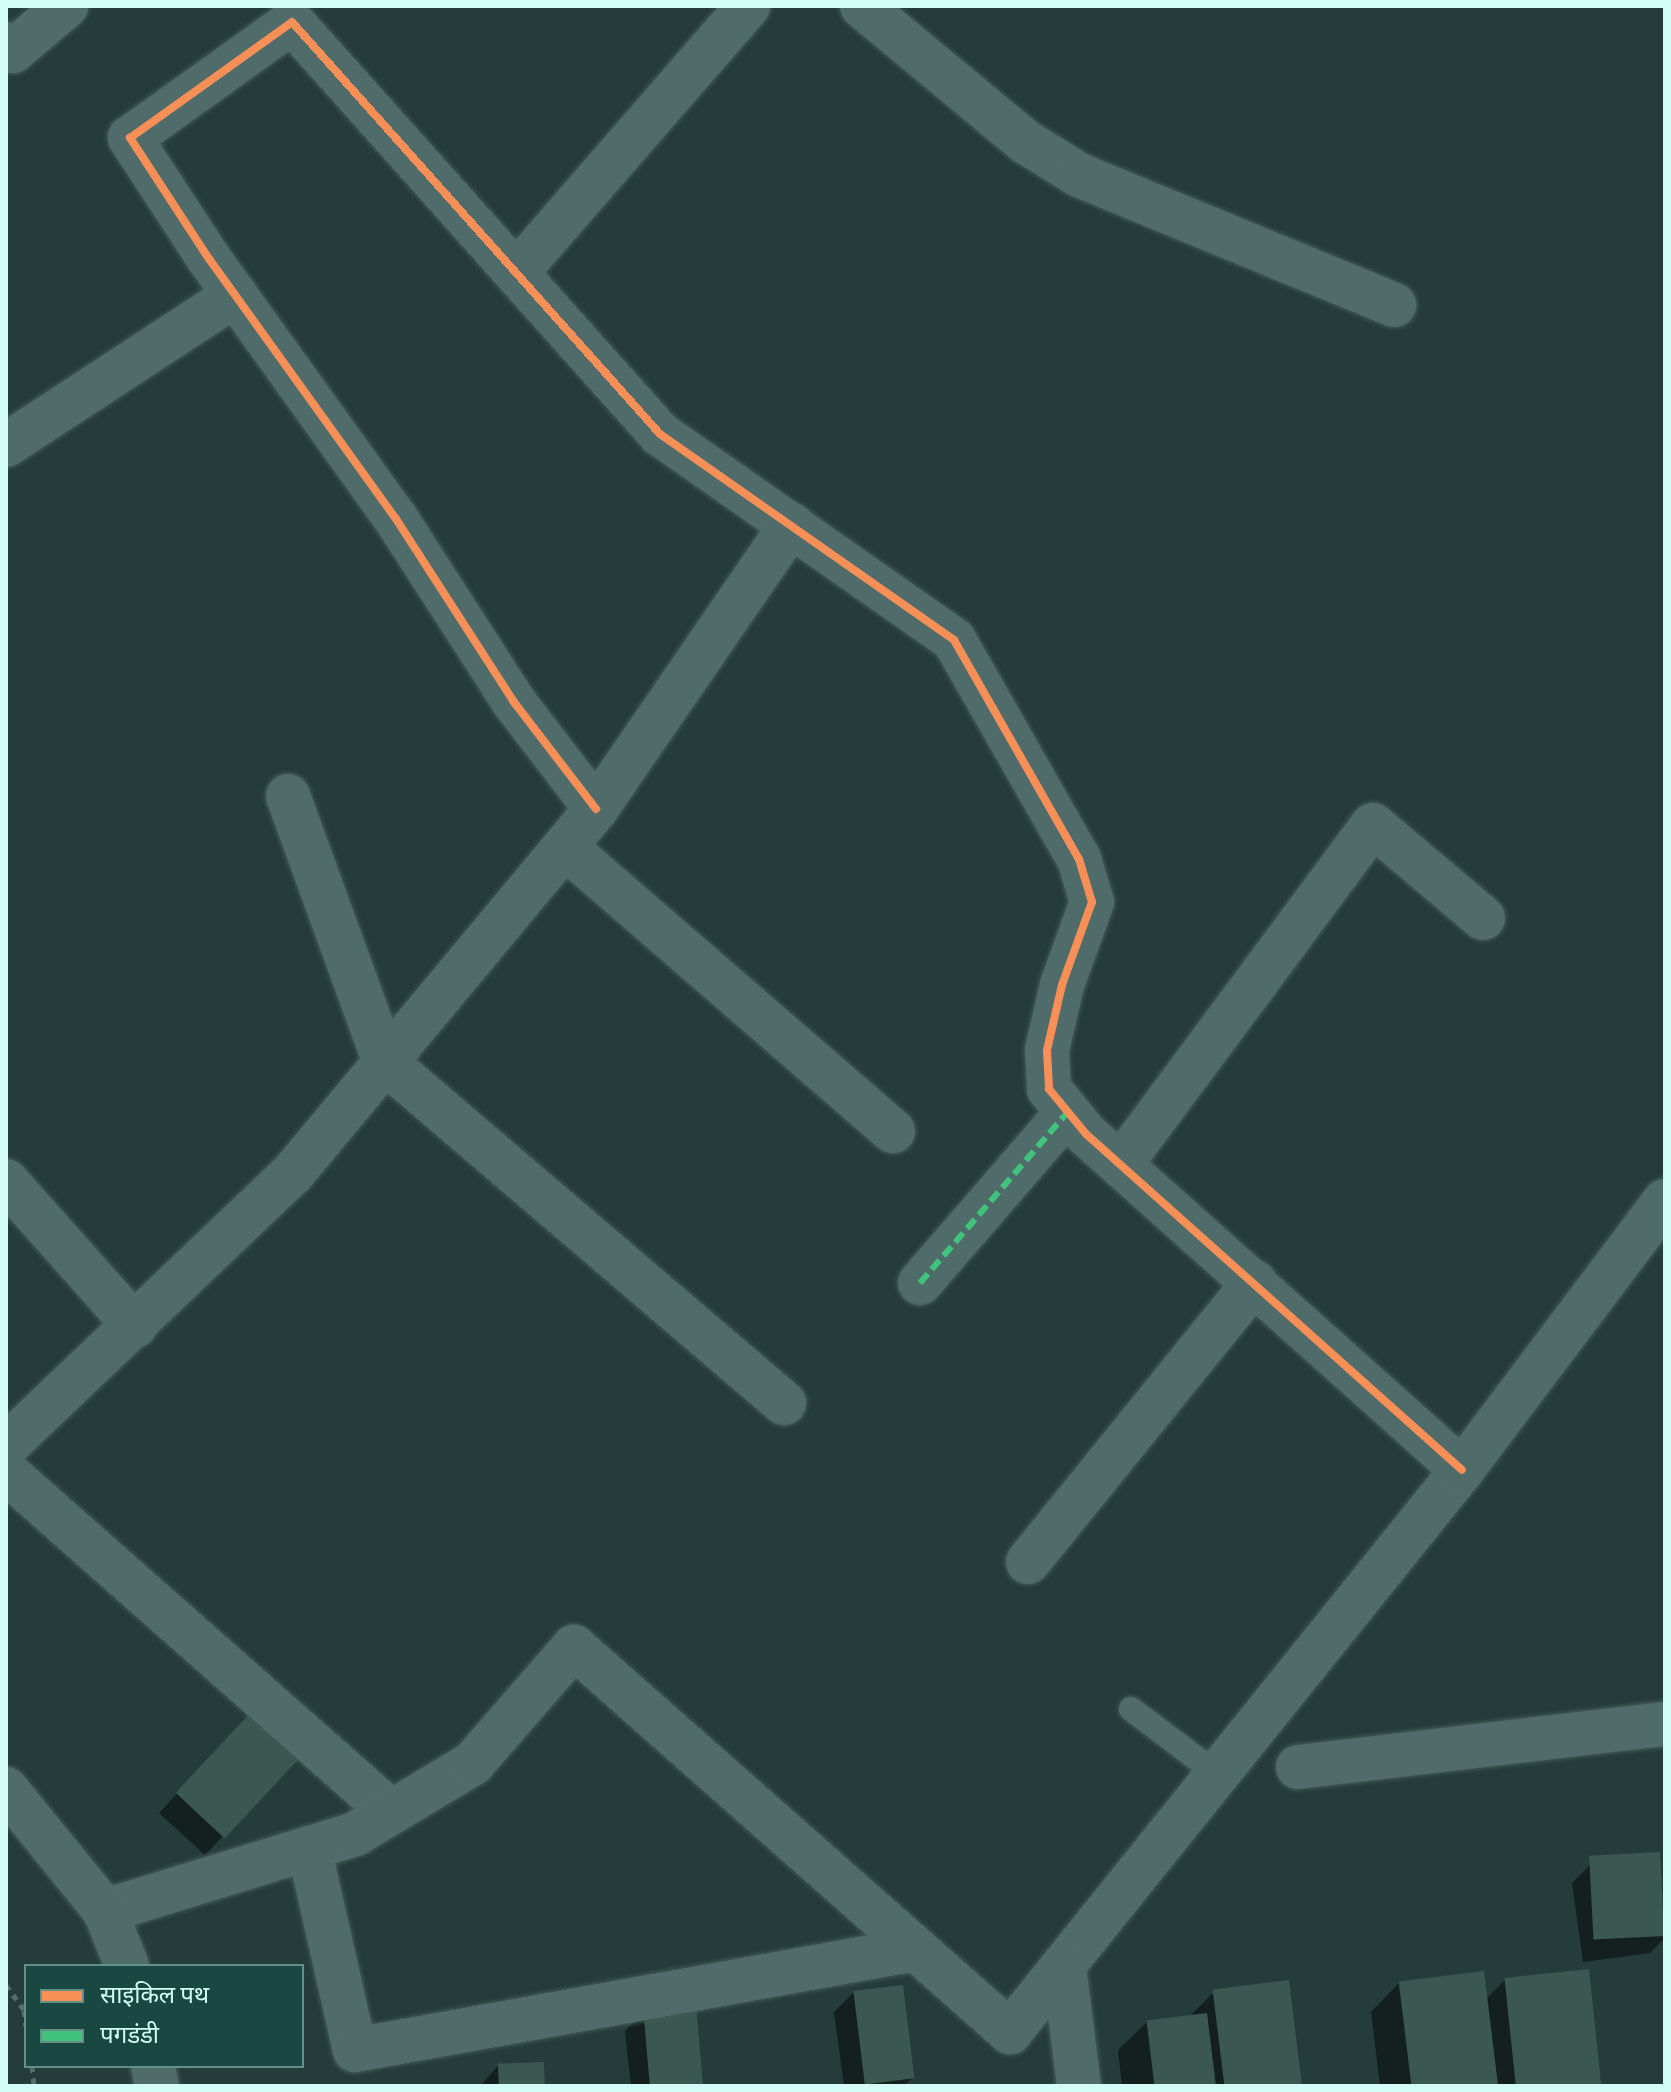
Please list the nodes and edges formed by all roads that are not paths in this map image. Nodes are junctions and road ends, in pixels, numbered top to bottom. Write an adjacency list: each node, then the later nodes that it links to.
1 (66, 6): 4 (street)
2 (748, 6): 5 (street)
3 (862, 6): 7 (street)
4 (6, 44)
5 (516, 273): 6 (street); 9 (street)
6 (235, 295): 8 (street); 11 (street)
7 (1394, 305)
8 (6, 445)
9 (791, 525): 11 (street); 15 (street)
10 (288, 796): 14 (street)
11 (596, 809): 12 (street)
12 (565, 847): 14 (street); 16 (street)
13 (1483, 918): 17 (street)
14 (385, 1062): 22 (street); 23 (street)
15 (1066, 1114): 17 (street); 21 (street)
16 (893, 1131)
17 (1121, 1164): 20 (street)
18 (6, 1181): 22 (street)
19 (1665, 1201): 25 (street)
20 (1255, 1282): 25 (street); 27 (street)
21 (920, 1283)
22 (135, 1326): 24 (street)
23 (784, 1403)
24 (6, 1446)
25 (1462, 1470): 31 (street)
26 (6, 1472): 33 (street)
27 (1028, 1562)
28 (1131, 1709): 31 (lane)
29 (1665, 1724): 30 (street)
30 (1298, 1767)
31 (1220, 1776): 38 (street)
32 (6, 1789): 35 (street)
33 (391, 1812): 34 (street); 36 (street)
34 (309, 1848): 35 (street); 36 (street)
35 (105, 1911): 37 (street)
36 (916, 1949): 38 (street)
37 (126, 1964)
38 (1064, 1966): 39 (street)
39 (1079, 2086)

